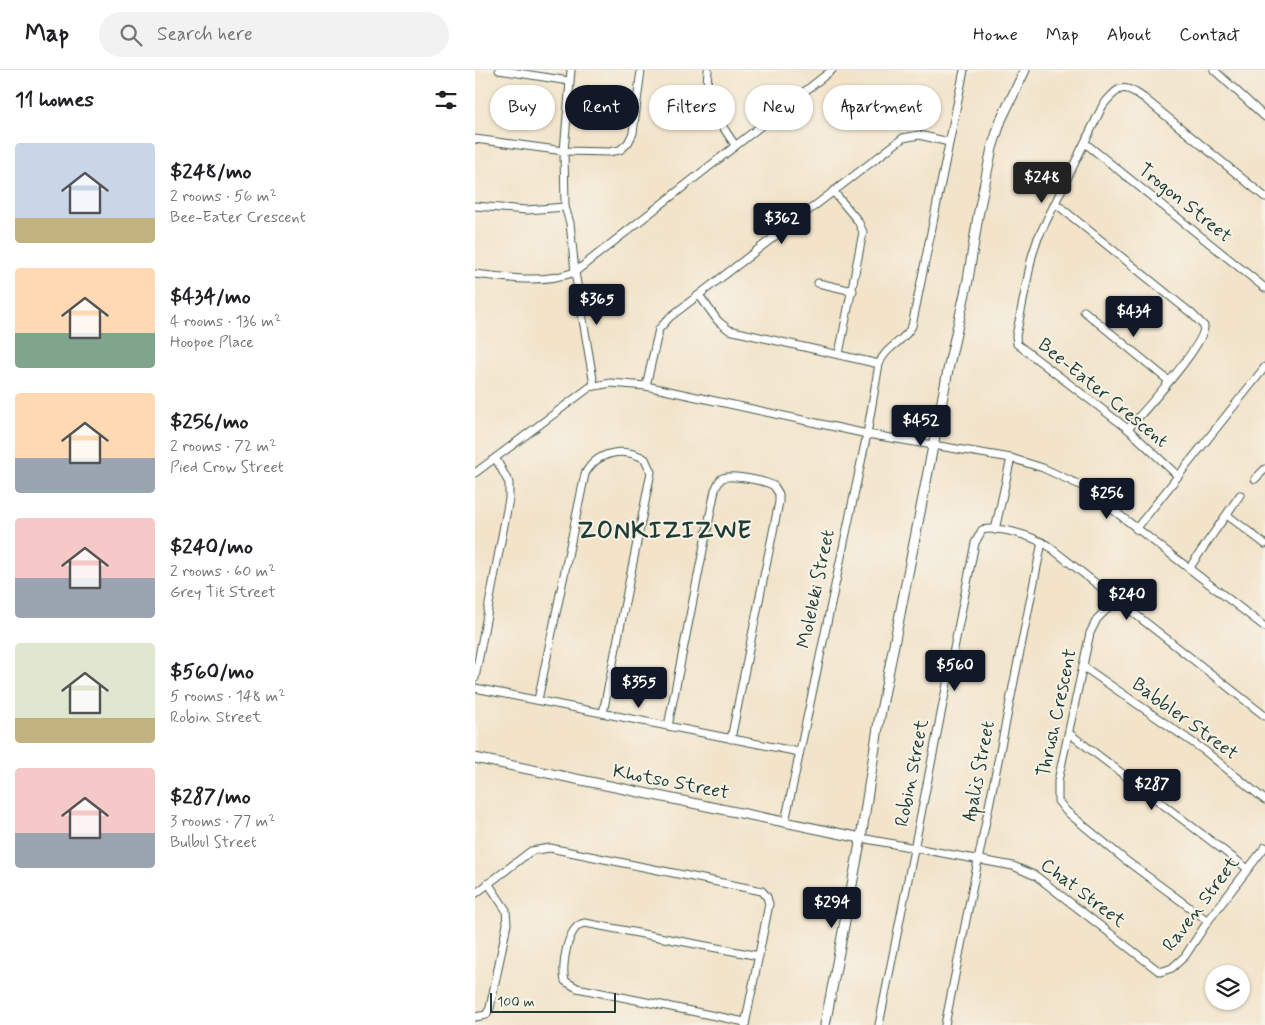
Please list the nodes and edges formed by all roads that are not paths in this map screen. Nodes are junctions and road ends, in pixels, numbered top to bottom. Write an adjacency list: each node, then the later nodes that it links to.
1 (499, 70): 9 (street)
2 (571, 70): 9 (street)
3 (641, 70): 15 (street)
4 (708, 70): 14 (street)
5 (832, 70): 14 (street)
6 (964, 70): 12 (street, Moleleki Street)
7 (1025, 70): 36 (street)
8 (1213, 70): 10 (street)
9 (569, 81): 15 (street)
10 (1265, 117)
11 (475, 139): 15 (street)
12 (949, 142): 16 (street); 29 (street, Moleleki Street)
13 (1085, 143): 17 (street, Bee-Eater Crescent); 18 (street, Bee-Eater Crescent); 24 (street, Trogon Street)
14 (735, 145): 21 (street)
15 (563, 151): 20 (street)
16 (833, 191): 25 (street); 26 (street)
17 (1265, 197)
18 (1055, 203): 31 (street); 34 (street, Bee-Eater Crescent)
19 (475, 206): 20 (street)
20 (565, 207): 21 (street)
21 (575, 272): 22 (street); 32 (street)
22 (475, 274)
23 (818, 283): 25 (street)
24 (1265, 288)
25 (853, 290): 28 (street)
26 (699, 295): 28 (street); 33 (street)
27 (1084, 311): 31 (street)
28 (839, 354): 29 (street)
29 (879, 364): 35 (street, Moleleki Street)
30 (1265, 368): 41 (street)
31 (1169, 381): 34 (street)
32 (594, 385): 33 (street); 38 (street)
33 (646, 386): 35 (street)
34 (1128, 429): 41 (street, Bee-Eater Crescent)
35 (867, 434): 36 (street); 61 (street, Moleleki Street)
36 (933, 446): 37 (street); 65 (street)
37 (1011, 458): 45 (street); 46 (street)
38 (496, 459): 40 (street); 53 (street)
39 (1265, 469): 42 (street)
40 (475, 473)
41 (1178, 476): 45 (street)
42 (1255, 479)
43 (1240, 495): 44 (street)
44 (1227, 515): 48 (street); 49 (street)
45 (1136, 529): 49 (street)
46 (995, 530): 47 (street); 66 (street, Robin Street)
47 (1041, 542): 50 (street); 68 (street, Apalis Street)
48 (1265, 544)
49 (1190, 567): 51 (street)
50 (1116, 600): 52 (street, Thrush Crescent); 57 (street)
51 (1265, 627)
52 (1084, 667): 59 (street, Thrush Crescent); 63 (street, Babbler Street)
53 (475, 678)
54 (475, 688): 55 (street)
55 (538, 700): 56 (street); 56 (street)
56 (603, 713): 58 (street)
57 (1265, 716)
58 (668, 726): 60 (street); 60 (street)
59 (1071, 734): 69 (street); 72 (street, Thrush Crescent)
60 (731, 739): 61 (street)
61 (799, 752): 64 (street, Moleleki Street)
62 (475, 758): 64 (street, Khotso Street)
63 (1265, 800)
64 (785, 822): 65 (street, Khotso Street)
65 (861, 838): 66 (street, Chat Street); 77 (street)
66 (913, 847): 68 (street, Chat Street); 78 (street, Robin Street)
67 (1265, 847): 69 (street, Raven Street)
68 (978, 860): 74 (street, Chat Street); 79 (street, Apalis Street)
69 (1248, 869): 72 (street, Raven Street)
70 (488, 883): 71 (street); 73 (street); 75 (street)
71 (475, 894)
72 (1208, 921): 74 (street, Raven Street)
73 (759, 956): 76 (street); 76 (street)
74 (1158, 971)
75 (475, 1017)
76 (745, 1024)
77 (825, 1025)
78 (879, 1025)
79 (945, 1025)

